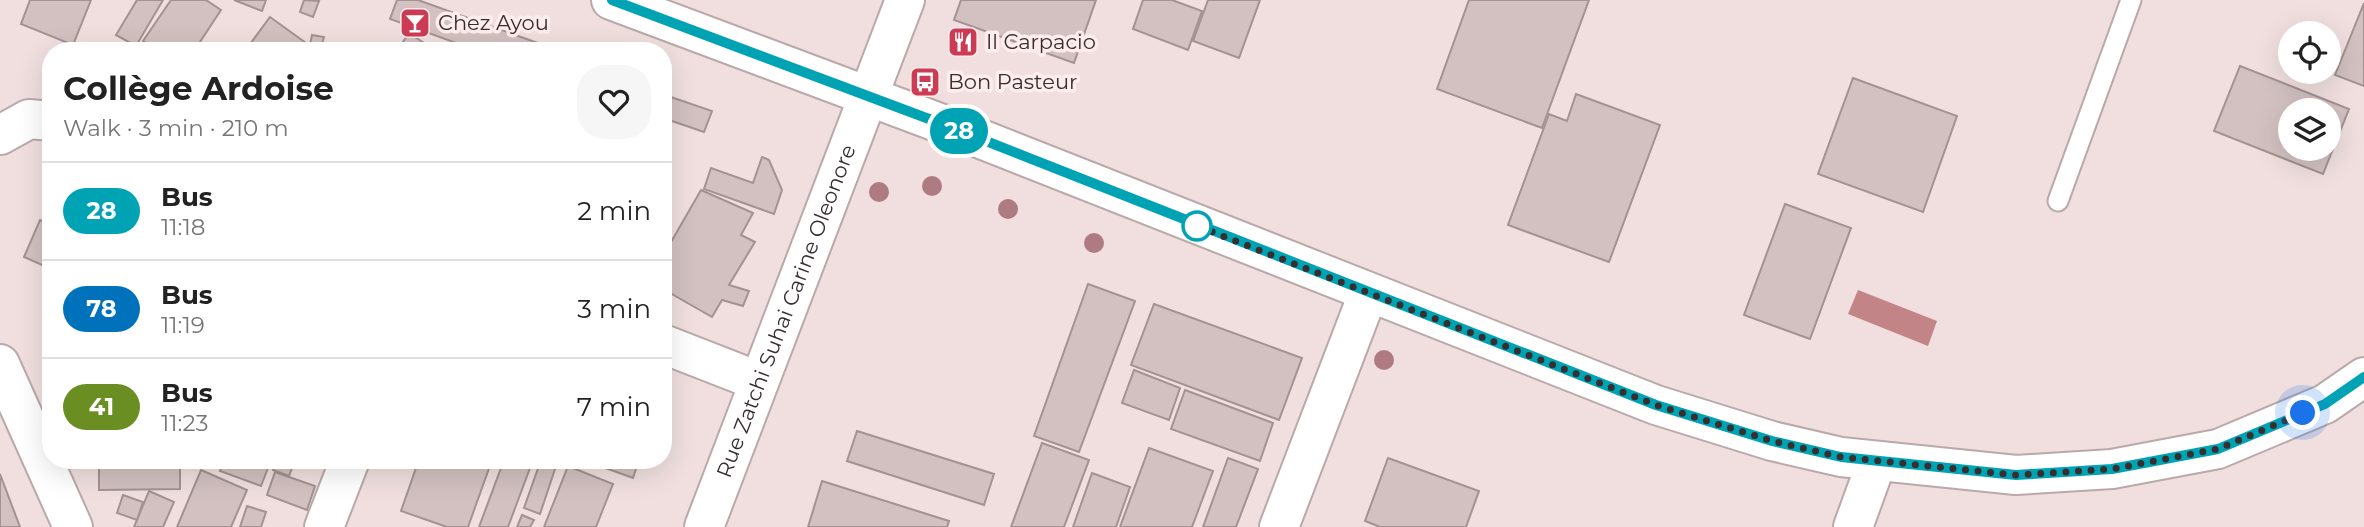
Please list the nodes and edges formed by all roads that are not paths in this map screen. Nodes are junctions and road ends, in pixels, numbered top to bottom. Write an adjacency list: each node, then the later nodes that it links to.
1 (611, 0): 4 (main road)
2 (905, 0): 4 (main road, Rue Zatchi Suhai Carine Oleonore)
3 (2131, 0): 7 (lane)
4 (867, 96): 8 (main road); 12 (main road, Rue Zatchi Suhai Carine Oleonore)
5 (42, 120): 6 (main road)
6 (0, 135)
7 (2058, 201)
8 (1368, 294): 14 (main road); 20 (main road)
9 (672, 348): 12 (main road)
10 (0, 364): 13 (main road)
11 (2364, 377): 14 (main road)
12 (758, 381): 19 (main road, Rue Zatchi Suhai Carine Oleonore)
13 (42, 458)
14 (1877, 461): 21 (main road)
15 (47, 469): 17 (main road)
16 (347, 469): 18 (main road)
17 (73, 527)
18 (324, 527)
19 (704, 527)
20 (1279, 527)
21 (1853, 527)

